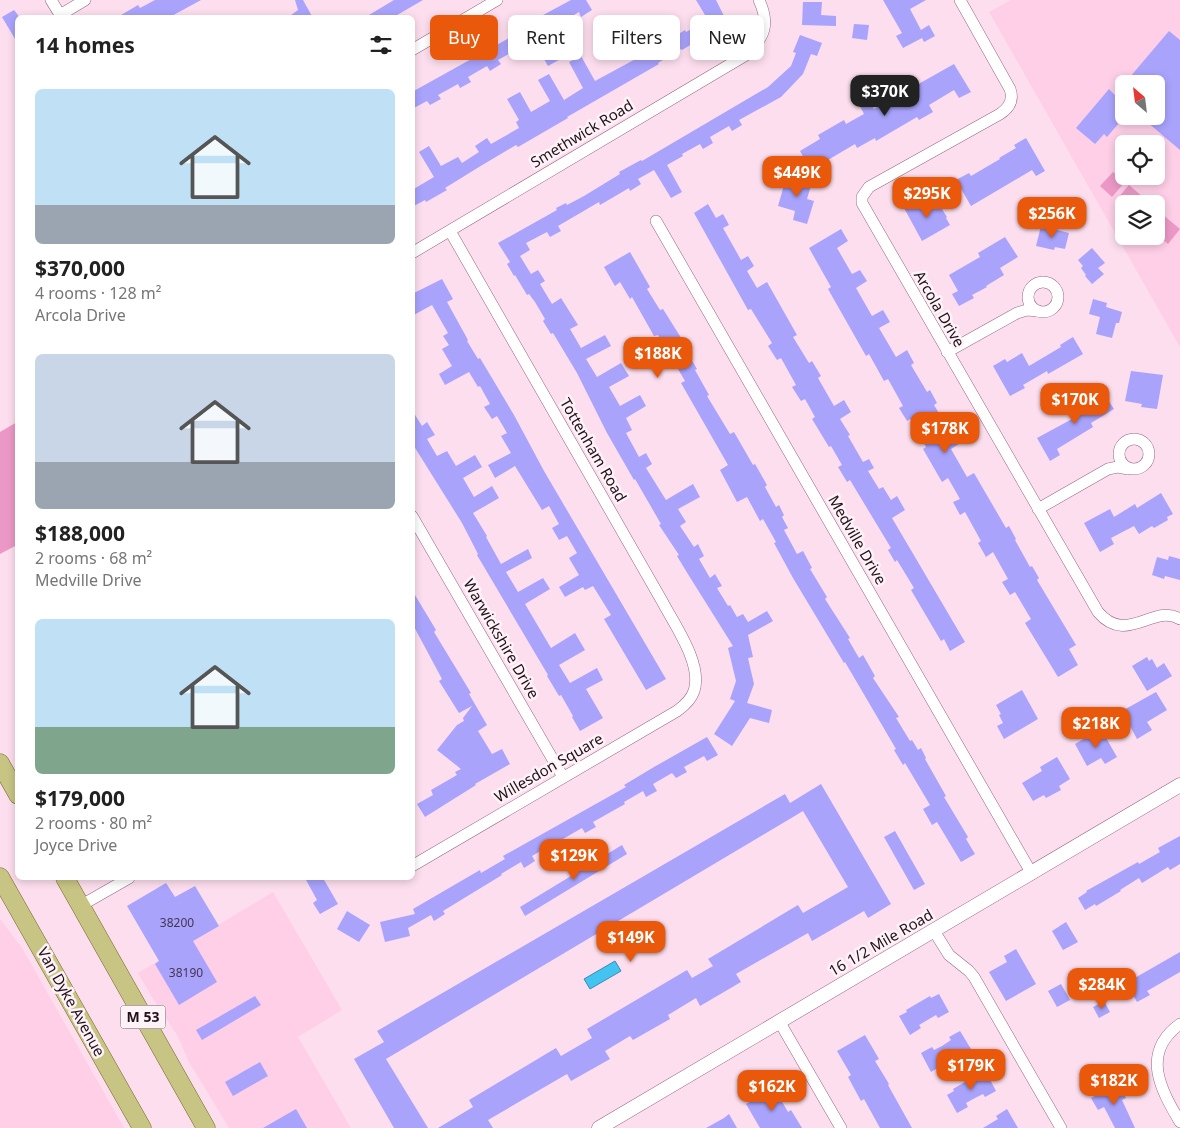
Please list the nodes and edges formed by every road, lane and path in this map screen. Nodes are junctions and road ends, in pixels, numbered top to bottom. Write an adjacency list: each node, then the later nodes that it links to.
1 (51, 0): 6 (street)
2 (85, 0): 7 (street)
3 (497, 0): 8 (street)
4 (759, 0): 10 (street, Smethwick Road)
5 (960, 0): 15 (street, Arcola Drive)
6 (60, 15)
7 (62, 15)
8 (415, 48)
9 (656, 221): 28 (street, Medville Drive)
10 (450, 231): 11 (street, Smethwick Road); 22 (street, Tottenham Road)
11 (415, 251)
12 (1028, 296): 13 (street); 13 (street); 14 (street)
13 (1038, 311): 14 (street)
14 (1017, 313): 15 (street)
15 (947, 352): 19 (street, Arcola Drive)
16 (1119, 453): 17 (street); 17 (street); 18 (street)
17 (1128, 468): 18 (street)
18 (1108, 469): 19 (street)
19 (1038, 509): 21 (street, Arcola Drive)
20 (415, 521): 24 (street, Warwickshire Drive)
21 (1180, 619)
22 (695, 690): 24 (street, Willesdon Square)
23 (0, 764): 26 (main road)
24 (563, 777): 27 (street, Willesdon Square)
25 (1180, 785): 28 (street, 16 1/2 Mile Road)
26 (15, 790)
27 (415, 864)
28 (1032, 874): 33 (street, 16 1/2 Mile Road)
29 (0, 876): 37 (main road, Van Dyke Avenue)
30 (65, 880): 32 (main road, M 53)
31 (126, 880): 32 (street)
32 (80, 906): 38 (main road, M 53)
33 (934, 931): 34 (street, 16 1/2 Mile Road); 41 (street)
34 (779, 1021): 39 (street, 16 1/2 Mile Road); 40 (street)
35 (1180, 1024): 36 (street)
36 (1180, 1122)
37 (142, 1128)
38 (206, 1128)
39 (599, 1128)
40 (841, 1128)
41 (1061, 1128)

